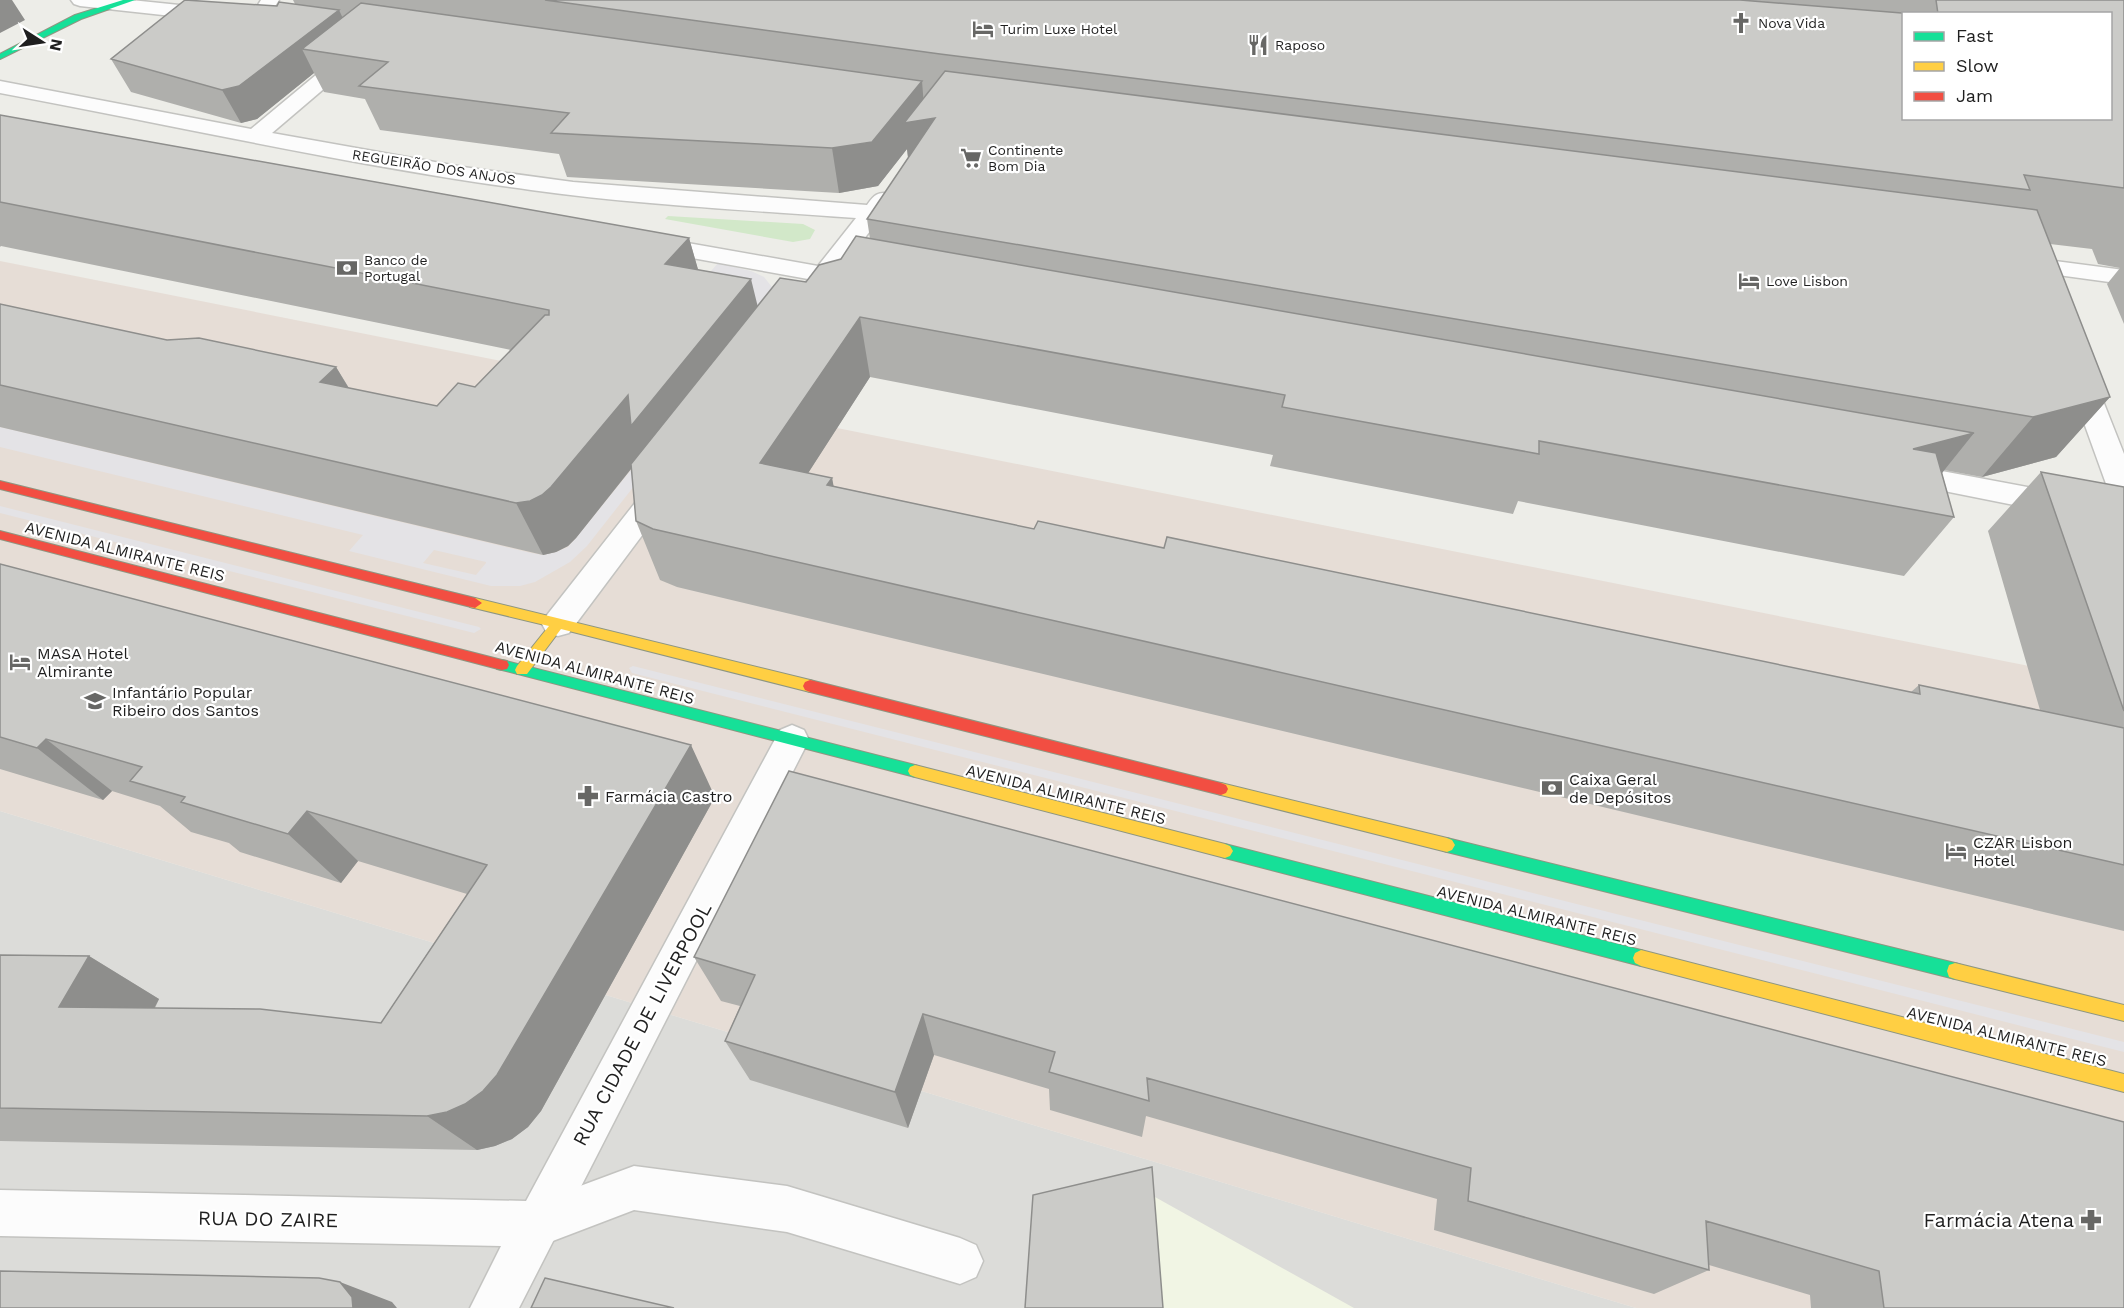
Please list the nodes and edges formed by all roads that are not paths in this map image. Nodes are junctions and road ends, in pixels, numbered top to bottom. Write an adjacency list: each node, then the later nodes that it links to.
1 (80, 0): 3 (street)
2 (270, 0): 4 (street)
3 (122, 1): 4 (street); 7 (main road)
4 (265, 22): 5 (street)
5 (288, 26)
6 (373, 38): 9 (street)
7 (0, 57)
8 (0, 87): 9 (street, REGUEIRÃO DOS ANJOS)
9 (255, 136): 11 (street, REGUEIRÃO DOS ANJOS)
10 (902, 175): 11 (street)
11 (873, 212): 14 (street)
12 (624, 238): 14 (street)
13 (1993, 260): 15 (street)
14 (825, 275): 16 (street); 17 (street)
15 (2124, 277)
16 (883, 290)
17 (795, 313)
18 (2073, 354): 22 (street)
19 (681, 463): 25 (street)
20 (1878, 470): 23 (street)
21 (0, 485): 25 (main road, AVENIDA ALMIRANTE REIS)
22 (2124, 492)
23 (2124, 516)
24 (0, 535): 26 (main road, AVENIDA ALMIRANTE REIS)
25 (558, 624): 26 (main road); 28 (main road, AVENIDA ALMIRANTE REIS)
26 (522, 670): 27 (main road, AVENIDA ALMIRANTE REIS)
27 (792, 740): 29 (main road, AVENIDA ALMIRANTE REIS); 31 (street, RUA CIDADE DE LIVERPOOL)
28 (2124, 1012)
29 (2124, 1083)
30 (0, 1213): 31 (street, RUA DO ZAIRE)
31 (537, 1224): 32 (street); 33 (street, RUA CIDADE DE LIVERPOOL)
32 (960, 1261)
33 (494, 1308)

